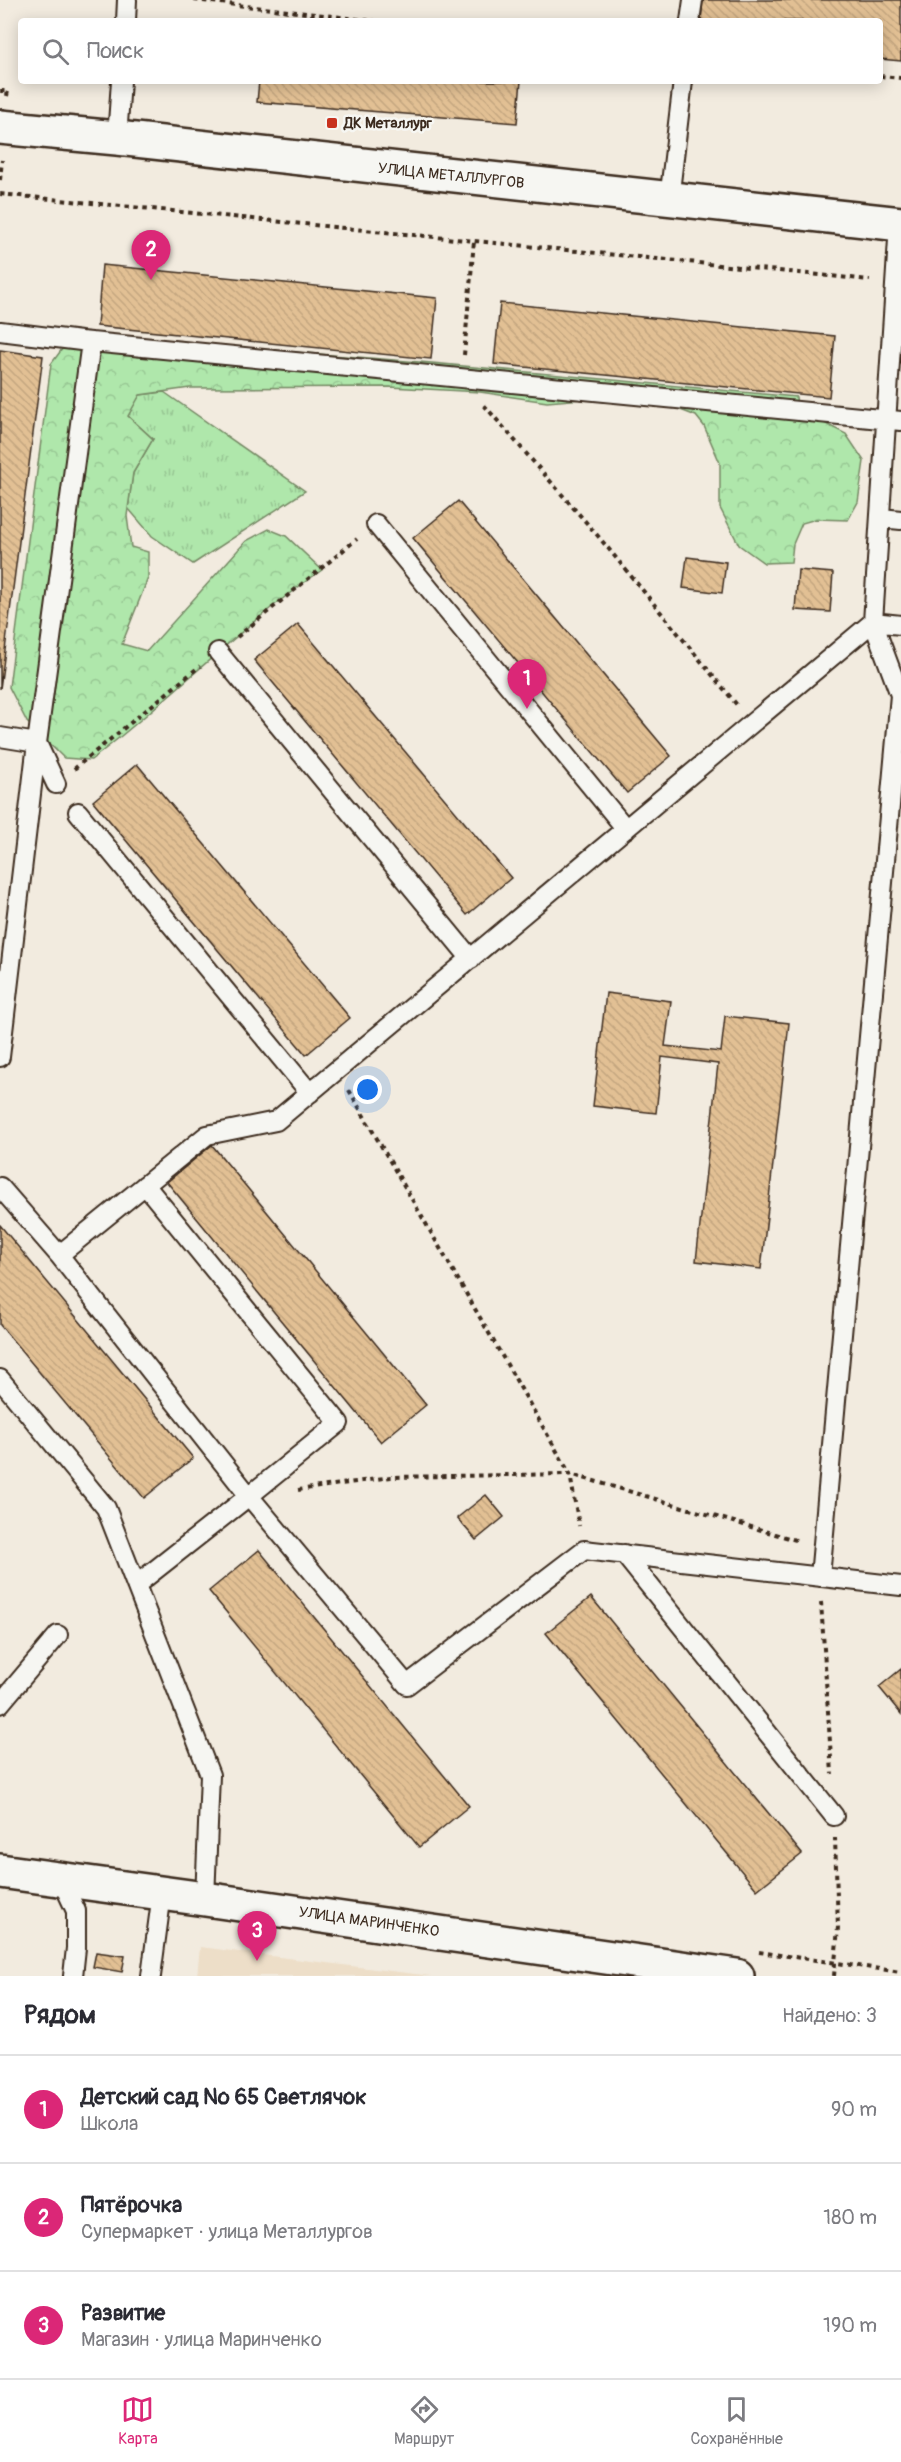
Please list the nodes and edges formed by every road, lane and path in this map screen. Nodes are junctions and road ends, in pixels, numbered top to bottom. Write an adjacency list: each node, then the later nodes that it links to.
1 (127, 0): 4 (lane)
2 (194, 0): 5 (path)
3 (693, 0): 6 (lane)
4 (126, 18)
5 (349, 18)
6 (690, 18)
7 (883, 76): 8 (path)
8 (901, 78)
9 (121, 84): 12 (lane)
10 (683, 84): 14 (lane)
11 (0, 127): 12 (main road, УЛИЦА МЕТАЛЛУРГОВ)
12 (117, 138): 14 (main road, УЛИЦА МЕТАЛЛУРГОВ)
13 (0, 194): 16 (path)
14 (669, 200): 15 (main road, УЛИЦА МЕТАЛЛУРГОВ)
15 (900, 224): 17 (lane)
16 (474, 241): 17 (path); 20 (path)
17 (897, 283): 21 (lane)
18 (0, 331): 19 (lane)
19 (91, 342): 20 (lane); 31 (lane)
20 (462, 378): 21 (lane); 29 (path)
21 (894, 420): 22 (lane)
22 (881, 518): 23 (lane); 25 (lane)
23 (901, 520)
24 (376, 524): 34 (lane)
25 (873, 622): 26 (lane); 28 (lane); 29 (lane)
26 (901, 625)
27 (218, 652): 35 (lane)
28 (900, 695): 46 (lane)
29 (752, 724): 34 (lane)
30 (0, 738): 31 (lane)
31 (37, 743): 32 (lane); 36 (lane)
32 (56, 784)
33 (78, 812): 38 (lane)
34 (626, 830): 35 (lane)
35 (471, 959): 37 (lane)
36 (0, 1057)
37 (338, 1071): 38 (lane); 43 (path)
38 (310, 1093): 39 (lane)
39 (145, 1185): 41 (lane); 45 (lane)
40 (0, 1187): 41 (lane)
41 (59, 1255): 45 (lane)
42 (0, 1380): 50 (lane)
43 (570, 1474): 44 (path); 46 (path); 47 (path)
44 (297, 1490)
45 (249, 1496): 47 (lane); 50 (lane)
46 (822, 1548): 49 (lane)
47 (584, 1550): 48 (lane)
48 (624, 1554): 49 (lane); 54 (lane)
49 (820, 1577): 51 (lane); 54 (path)
50 (136, 1585): 58 (lane)
51 (901, 1586)
52 (58, 1635): 53 (lane)
53 (0, 1704)
54 (834, 1816): 62 (path)
55 (0, 1871): 56 (main road, УЛИЦА МАРИНЧЕНКО)
56 (61, 1879): 57 (main road, УЛИЦА МАРИНЧЕНКО); 59 (lane)
57 (162, 1893): 58 (main road, УЛИЦА МАРИНЧЕНКО); 60 (lane)
58 (205, 1899): 61 (main road, УЛИЦА МАРИНЧЕНКО)
59 (73, 1976)
60 (151, 1976)
61 (737, 1976)
62 (834, 1976)

